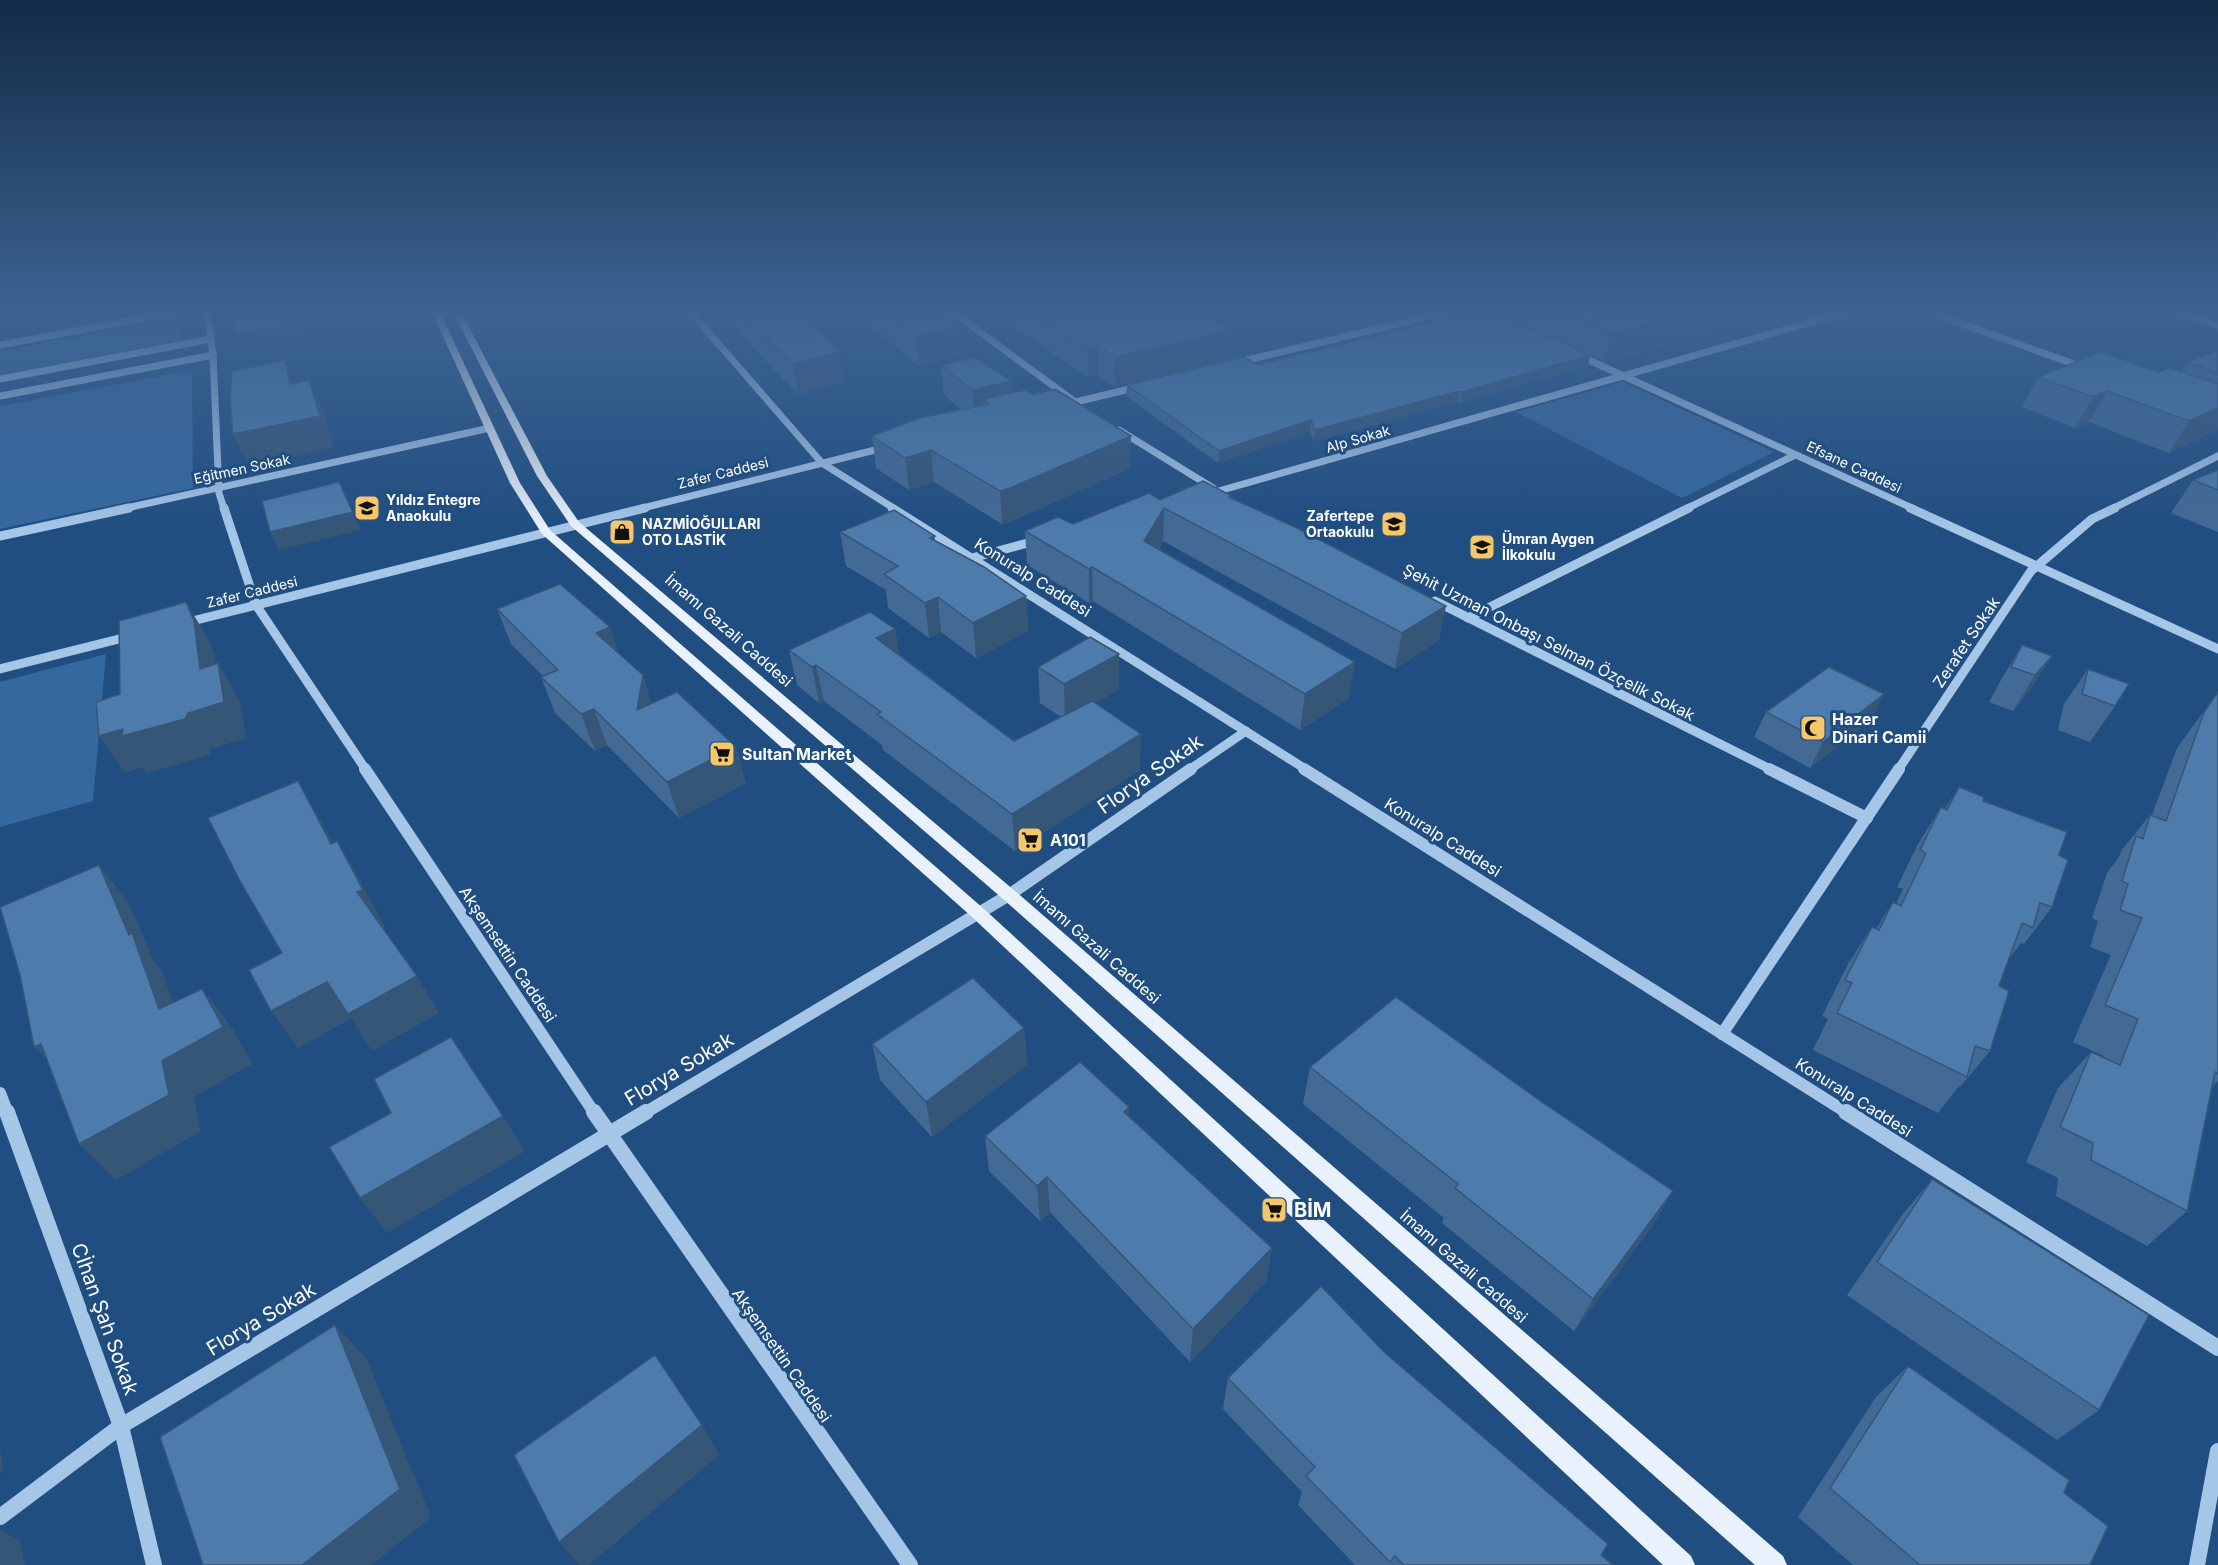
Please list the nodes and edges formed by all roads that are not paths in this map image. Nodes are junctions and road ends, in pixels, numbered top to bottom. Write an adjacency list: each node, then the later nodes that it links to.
1 (67, 383): 10 (street)
2 (214, 383): 20 (street, Akşemsettin Caddesi)
3 (469, 383): 15 (main road)
4 (494, 383): 24 (main road, İmamı Gazali Caddesi)
5 (752, 383): 19 (street, Konuralp Caddesi)
6 (1049, 383): 11 (street)
7 (1598, 383): 21 (street, Alp Sokak)
8 (1638, 383): 17 (street, Efsane Caddesi)
9 (1144, 386): 11 (street)
10 (0, 396)
11 (1075, 402): 12 (street); 13 (street)
12 (1052, 408)
13 (1084, 408)
14 (1113, 426): 21 (street)
15 (490, 428): 20 (street, Eğitmen Sokak); 25 (main road)
16 (891, 446): 19 (street, Zafer Caddesi)
17 (1795, 455): 29 (street, Efsane Caddesi); 32 (street)
18 (2218, 456): 29 (street, Zerafet Sokak)
19 (822, 463): 24 (street, Zafer Caddesi); 28 (street, Konuralp Caddesi)
20 (219, 488): 26 (street, Eğitmen Sokak); 31 (street, Akşemsettin Caddesi)
21 (1218, 492): 22 (street); 23 (street, Alp Sokak)
22 (1228, 497)
23 (1196, 498)
24 (575, 524): 25 (street, Zafer Caddesi); 39 (main road, İmamı Gazali Caddesi)
25 (546, 531): 31 (street, Zafer Caddesi); 40 (main road)
26 (0, 536)
27 (1050, 537): 28 (street)
28 (972, 558): 37 (street, Konuralp Caddesi)
29 (2037, 566): 35 (street, Efsane Caddesi); 38 (street, Zerafet Sokak)
30 (1426, 597): 32 (street, Şehit Uzman Onbaşı Selman Özçelik Sokak)
31 (256, 605): 33 (street, Zafer Caddesi); 43 (street, Akşemsettin Caddesi)
32 (1468, 618): 38 (street, Şehit Uzman Onbaşı Selman Özçelik Sokak)
33 (175, 626)
34 (140, 634): 36 (street)
35 (2218, 649)
36 (0, 669)
37 (1246, 731): 39 (street, Florya Sokak); 41 (street, Konuralp Caddesi)
38 (1867, 818): 41 (street, Zerafet Sokak)
39 (1008, 895): 40 (street, Florya Sokak); 51 (main road, İmamı Gazali Caddesi)
40 (978, 914): 43 (street, Florya Sokak); 50 (main road)
41 (1722, 1034): 44 (street, Konuralp Caddesi)
42 (0, 1093): 45 (street, Cİhan Şah Sokak)
43 (609, 1134): 45 (street, Florya Sokak); 49 (street, Akşemsettin Caddesi)
44 (2218, 1348)
45 (121, 1426): 47 (street, Florya Sokak); 48 (street, Cİhan Şah Sokak)
46 (2218, 1452): 52 (street)
47 (0, 1517)
48 (154, 1565)
49 (910, 1565)
50 (1682, 1565)
51 (1774, 1565)
52 (2197, 1565)

